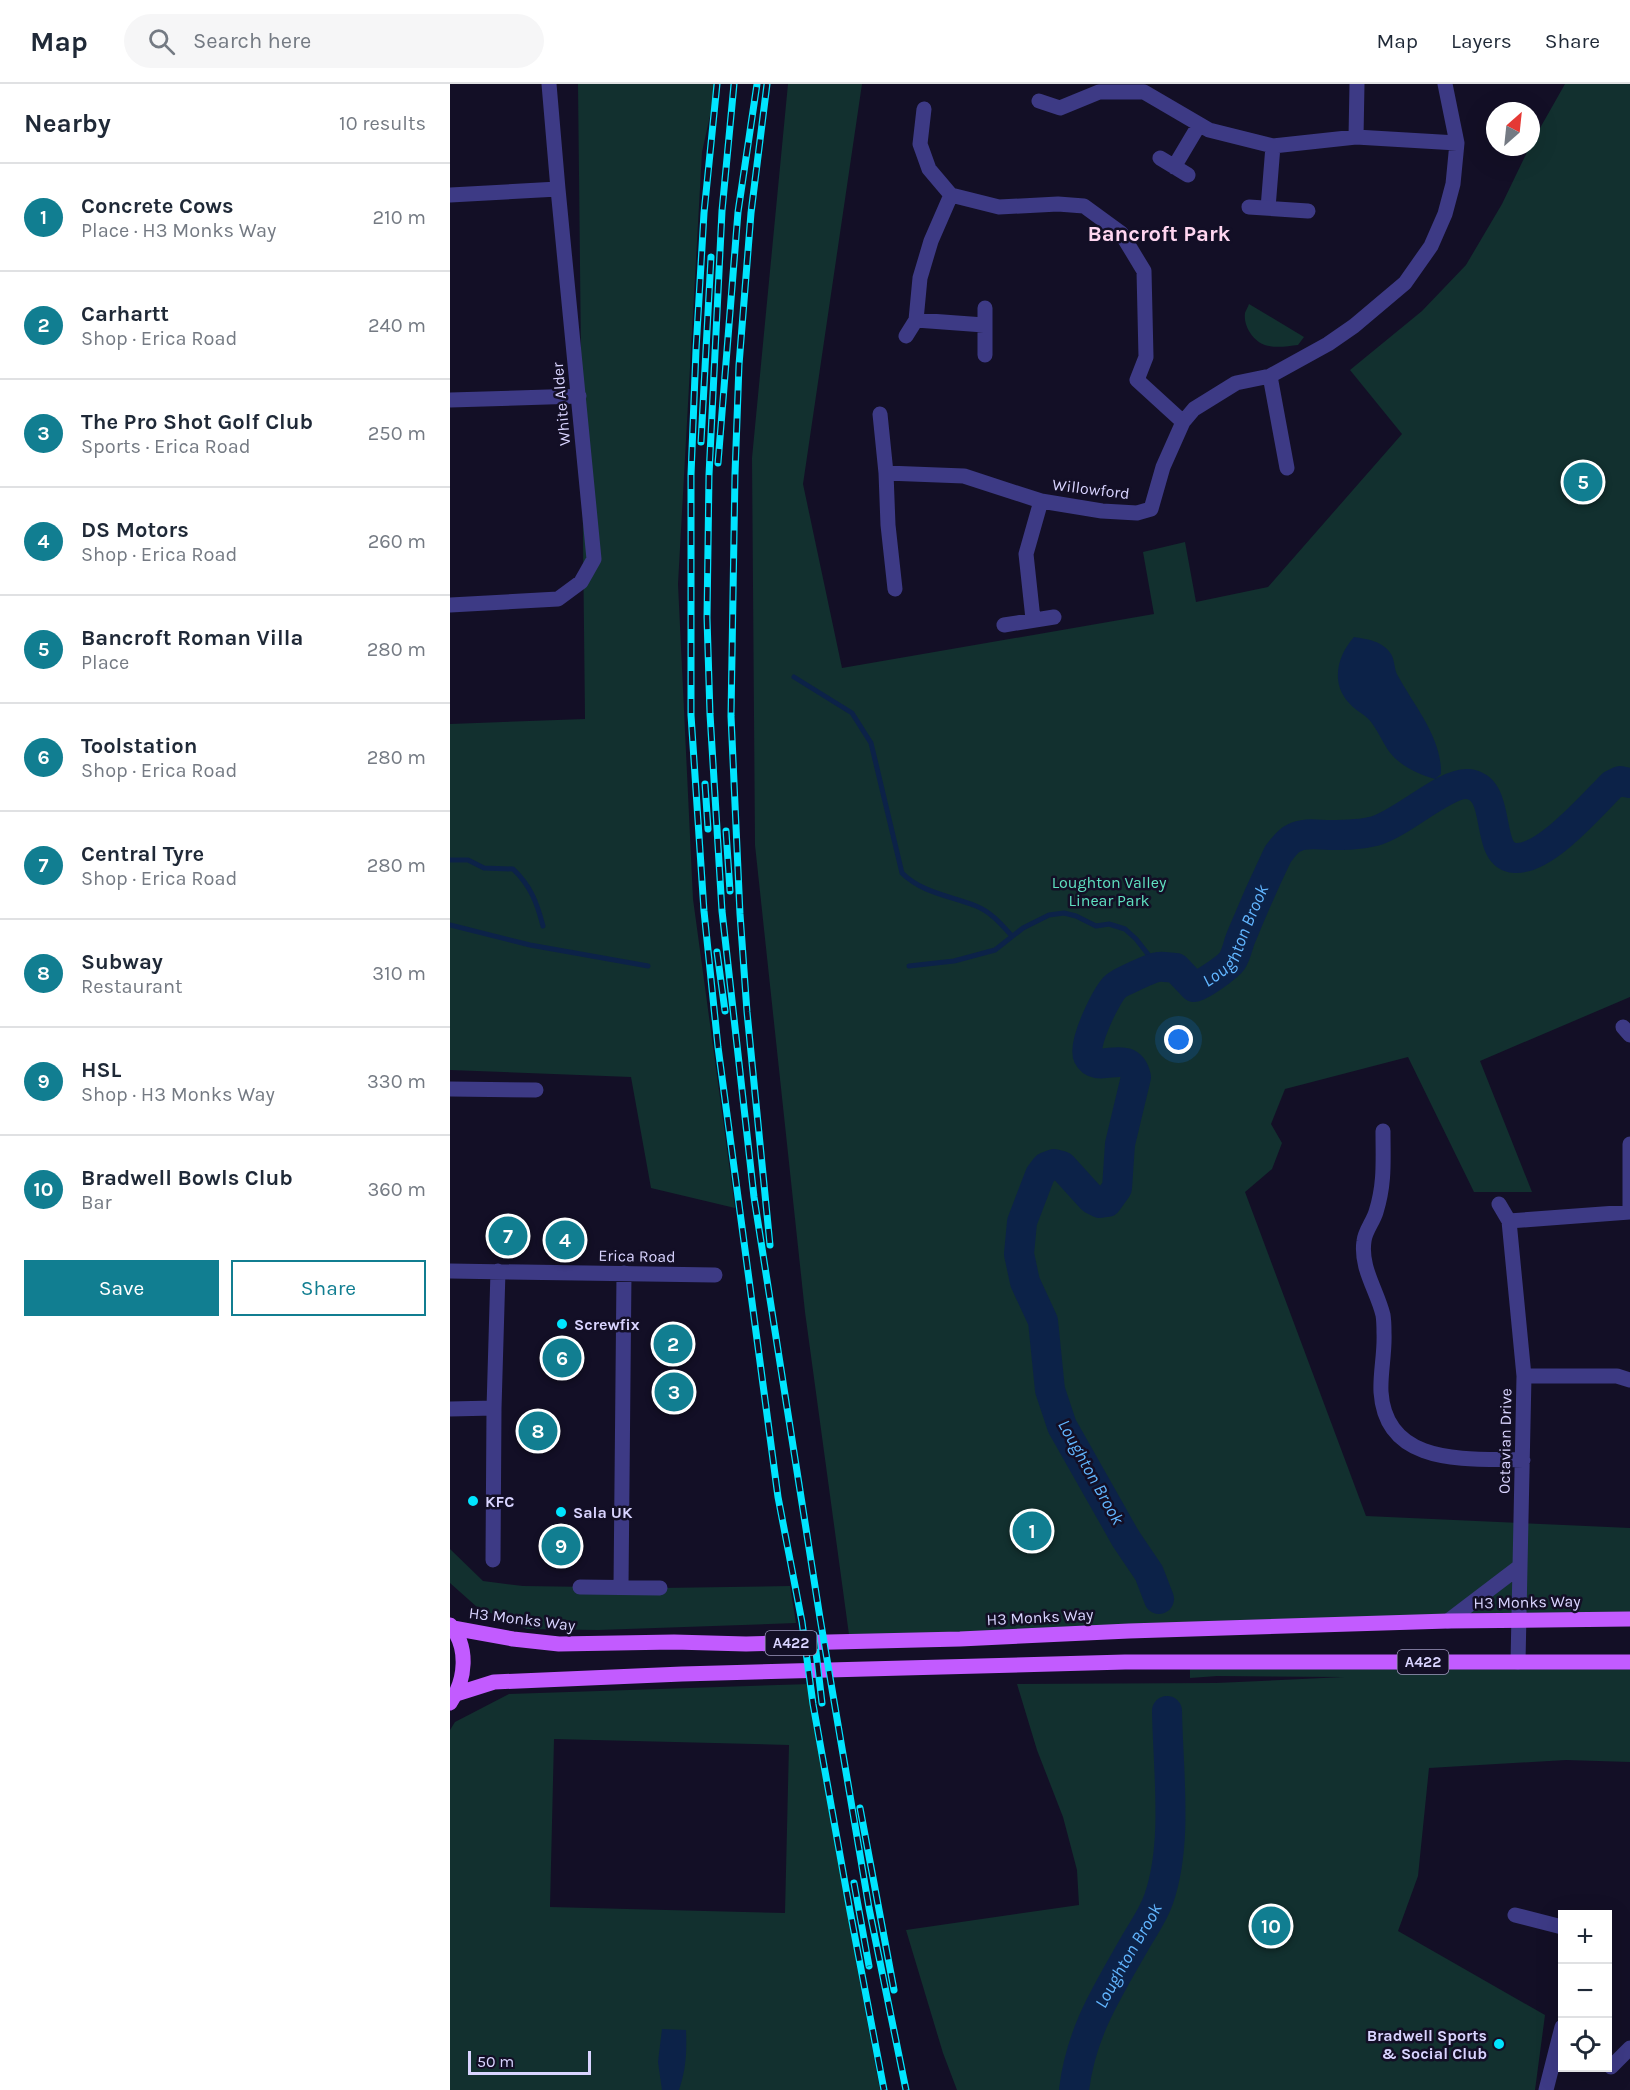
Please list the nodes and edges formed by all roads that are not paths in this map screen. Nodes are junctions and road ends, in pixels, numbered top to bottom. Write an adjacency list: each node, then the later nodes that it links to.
1 (549, 84): 13 (street, White Alder)
2 (1357, 84): 7 (street)
3 (1445, 84): 8 (street)
4 (1038, 101): 6 (street)
5 (924, 109): 15 (street)
6 (1199, 125): 9 (street); 11 (street)
7 (1356, 137): 8 (street); 9 (street)
8 (1457, 143): 24 (street)
9 (1274, 146): 17 (street)
10 (1160, 158): 11 (street)
11 (1174, 167): 12 (street)
12 (1188, 175)
13 (558, 189): 14 (street); 25 (street, White Alder)
14 (450, 195)
15 (951, 195): 20 (street); 28 (street)
16 (1250, 207): 17 (street)
17 (1268, 208): 18 (street)
18 (1308, 211)
19 (985, 308): 21 (street)
20 (915, 320): 21 (street); 22 (street)
21 (984, 324): 23 (street)
22 (906, 336)
23 (985, 355)
24 (1270, 376): 28 (street); 29 (street)
25 (579, 396): 26 (street); 33 (street, White Alder)
26 (450, 400)
27 (880, 414): 30 (street)
28 (1183, 422): 31 (street, Willowford)
29 (1287, 468)
30 (886, 473): 31 (street, Willowford); 32 (street)
31 (1041, 501): 35 (street, Willowford)
32 (896, 589)
33 (450, 605)
34 (1054, 616): 35 (street)
35 (1033, 619): 36 (street)
36 (1004, 625)
37 (450, 1089): 38 (street)
38 (536, 1090)
39 (1383, 1131): 52 (street)
40 (1630, 1144): 42 (street)
41 (1499, 1204): 43 (street)
42 (1630, 1212): 43 (street)
43 (1509, 1221): 48 (street, Octavian Drive)
44 (450, 1270): 45 (street, Erica Road)
45 (498, 1271): 46 (street, Erica Road); 50 (street)
46 (624, 1274): 47 (street, Erica Road); 56 (street)
47 (715, 1275)
48 (1524, 1376): 49 (street); 52 (street, Octavian Drive)
49 (1630, 1380)
50 (494, 1408): 51 (street); 53 (street)
51 (450, 1409)
52 (1523, 1460): 54 (street, Octavian Drive)
53 (493, 1560)
54 (1520, 1567): 59 (street, Octavian Drive); 60 (street)
55 (580, 1587): 56 (street)
56 (621, 1587): 57 (street)
57 (660, 1588)
58 (1630, 1619): 59 (main road, H3 Monks Way / A422)
59 (1518, 1620): 60 (main road, H3 Monks Way / A422); 62 (street, Octavian Drive)
60 (1448, 1621): 61 (main road, H3 Monks Way / A422)
61 (452, 1627): 64 (main road)
62 (1518, 1662): 63 (main road, A422); 64 (main road, A422)
63 (1630, 1662)
64 (453, 1698)
65 (1515, 1915): 66 (street)
66 (1558, 1926)
67 (1558, 2046): 70 (street)
68 (1630, 2048): 69 (street)
69 (1612, 2066)
70 (1546, 2090)

